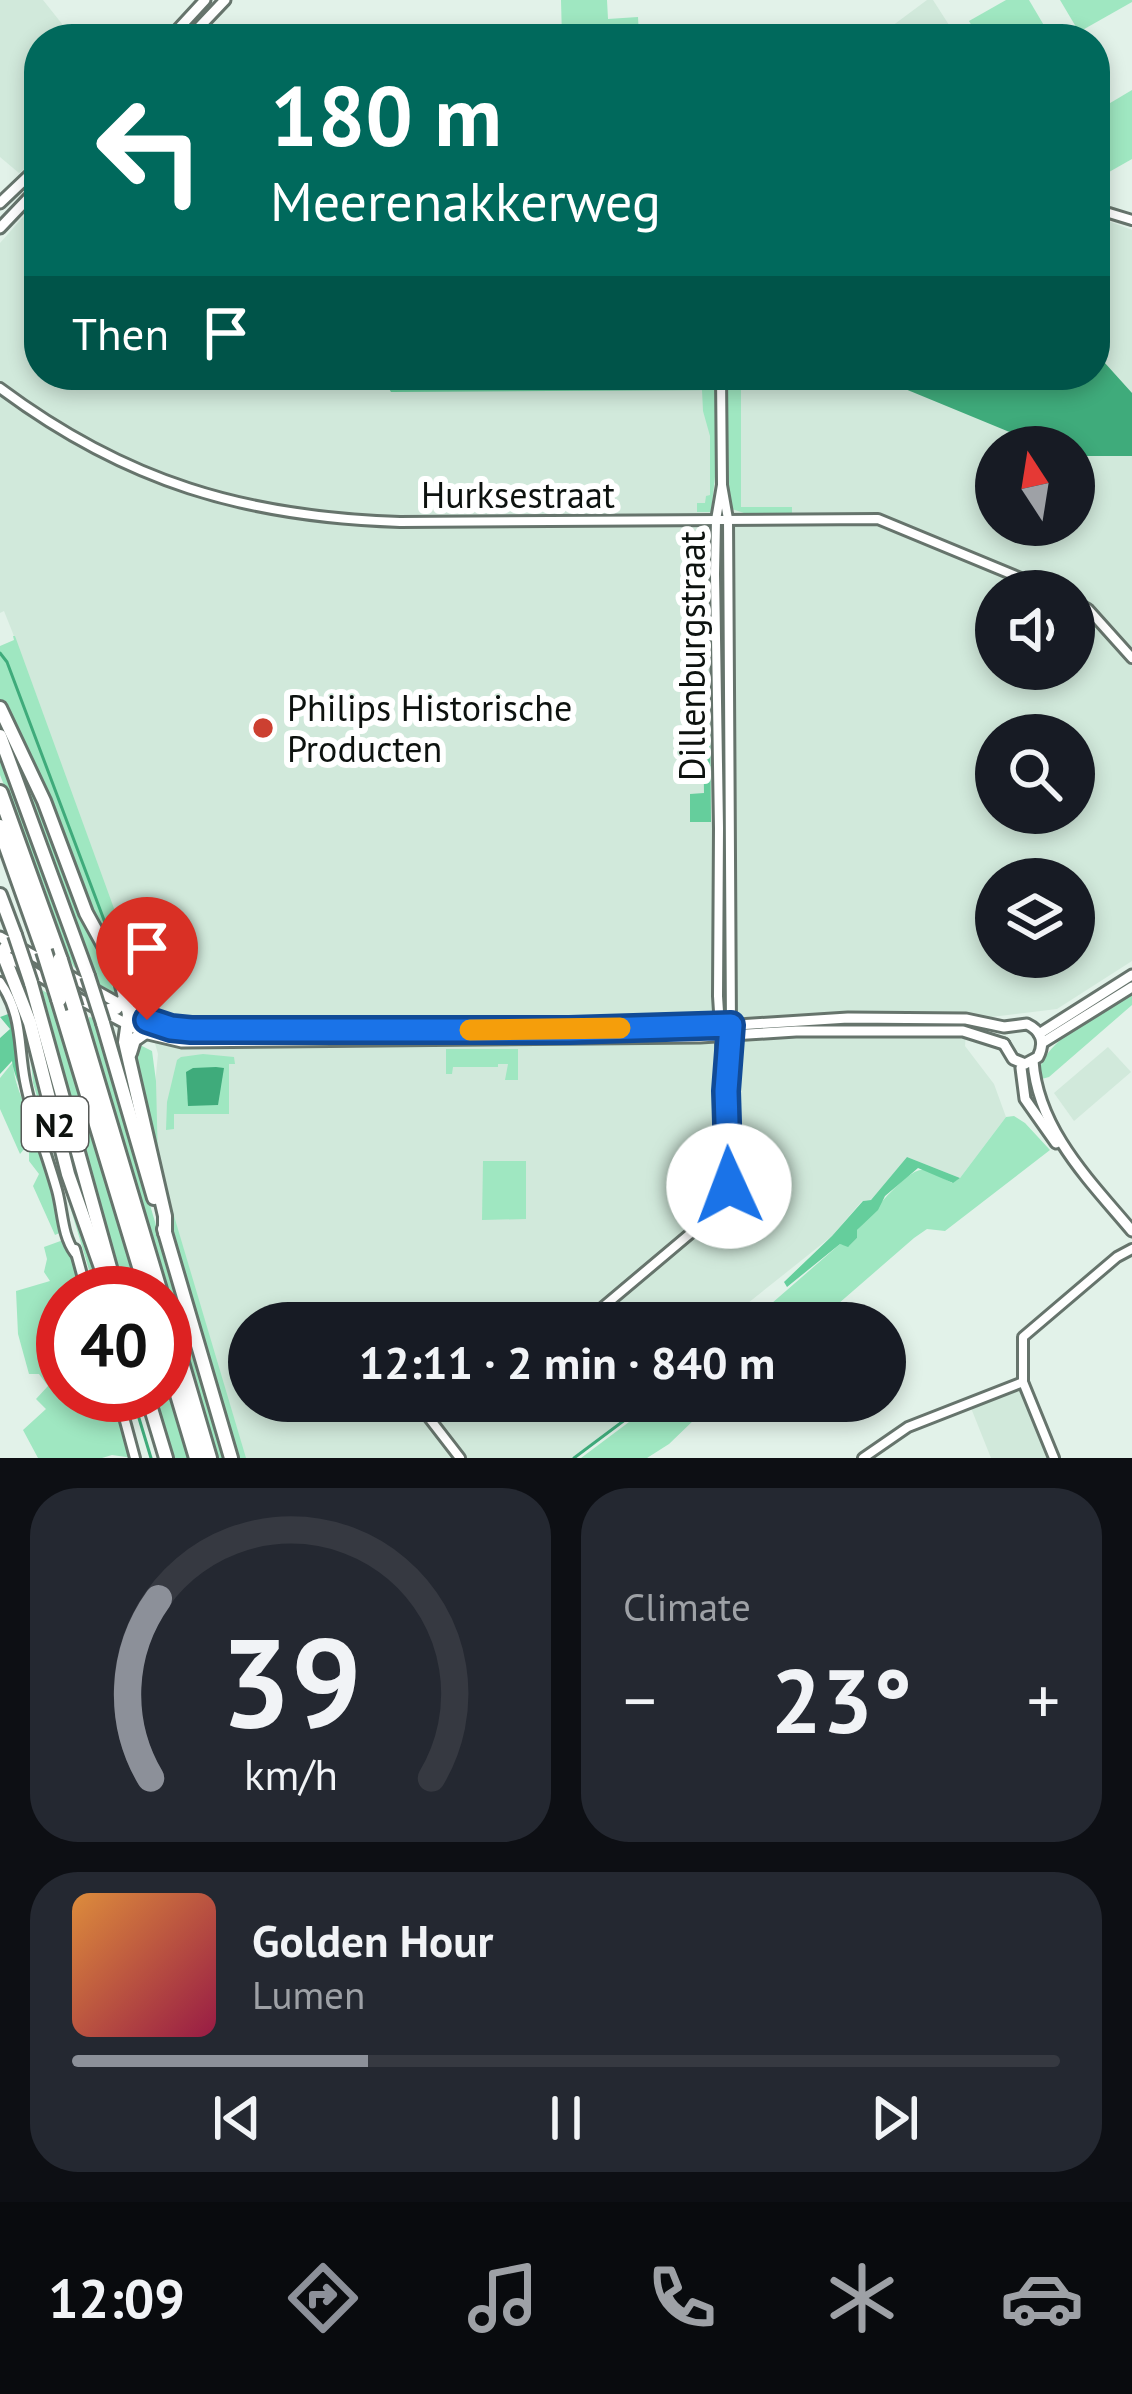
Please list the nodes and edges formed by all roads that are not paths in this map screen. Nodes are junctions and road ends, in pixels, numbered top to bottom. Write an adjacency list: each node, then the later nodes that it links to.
1 (205, 0): 3 (main road)
2 (225, 0): 4 (main road)
3 (183, 24)
4 (202, 24)
5 (24, 181): 7 (main road)
6 (24, 202): 8 (main road)
7 (0, 203)
8 (0, 228)
9 (0, 388): 13 (street, Hurksestraat)
10 (721, 390): 11 (street, Dillenburgstraat)
11 (722, 485): 12 (street, Dillenburgstraat); 13 (street, Dillenburgstraat)
12 (728, 519): 13 (street, Hurksestraat); 14 (street, Hurksestraat); 22 (street, Dillenburgstraat)
13 (716, 520): 21 (street, Dillenburgstraat)
14 (1003, 570)
15 (1095, 617): 16 (street)
16 (1132, 658)
17 (0, 708): 29 (highway)
18 (0, 736): 30 (highway, N2, bridge)
19 (0, 793): 47 (highway, bridge)
20 (0, 827): 46 (highway, bridge)
21 (719, 828): 22 (street, Dillenburgstraat); 34 (street, Dillenburgstraat)
22 (731, 828): 34 (street, Dillenburgstraat)
23 (0, 895): 24 (highway, N2)
24 (10, 939): 25 (highway); 29 (main road); 45 (highway, N2, bridge)
25 (2, 953): 30 (main road); 44 (highway, N2)
26 (1132, 975): 32 (main road)
27 (0, 982): 43 (street)
28 (1132, 988): 32 (main road)
29 (125, 1004): 30 (highway); 31 (highway); 34 (main road)
30 (102, 1018): 31 (main road); 41 (highway, N2)
31 (128, 1026): 35 (main road); 38 (highway, N2)
32 (1060, 1028): 36 (main road); 36 (main road)
33 (1010, 1030): 34 (main road); 36 (main road); 37 (main road)
34 (725, 1031): 35 (main road); 37 (main road); 48 (street, Dillenburgstraat)
35 (144, 1033): 38 (highway)
36 (1041, 1039): 39 (main road)
37 (1004, 1047): 39 (main road)
38 (130, 1054): 41 (highway, N2)
39 (1029, 1065): 40 (main road)
40 (1132, 1227)
41 (165, 1233): 59 (highway, N2)
42 (1132, 1245): 49 (street)
43 (79, 1266)
44 (103, 1266)
45 (106, 1266)
46 (140, 1266)
47 (152, 1266)
48 (609, 1302)
49 (1023, 1382): 61 (street); 62 (street)
50 (192, 1400): 58 (highway)
51 (126, 1422): 55 (street)
52 (155, 1422): 56 (highway)
53 (185, 1422): 57 (highway)
54 (432, 1422): 60 (street)
55 (138, 1458)
56 (166, 1458)
57 (196, 1458)
58 (209, 1458)
59 (231, 1458)
60 (460, 1458)
61 (863, 1458)
62 (1054, 1458)

